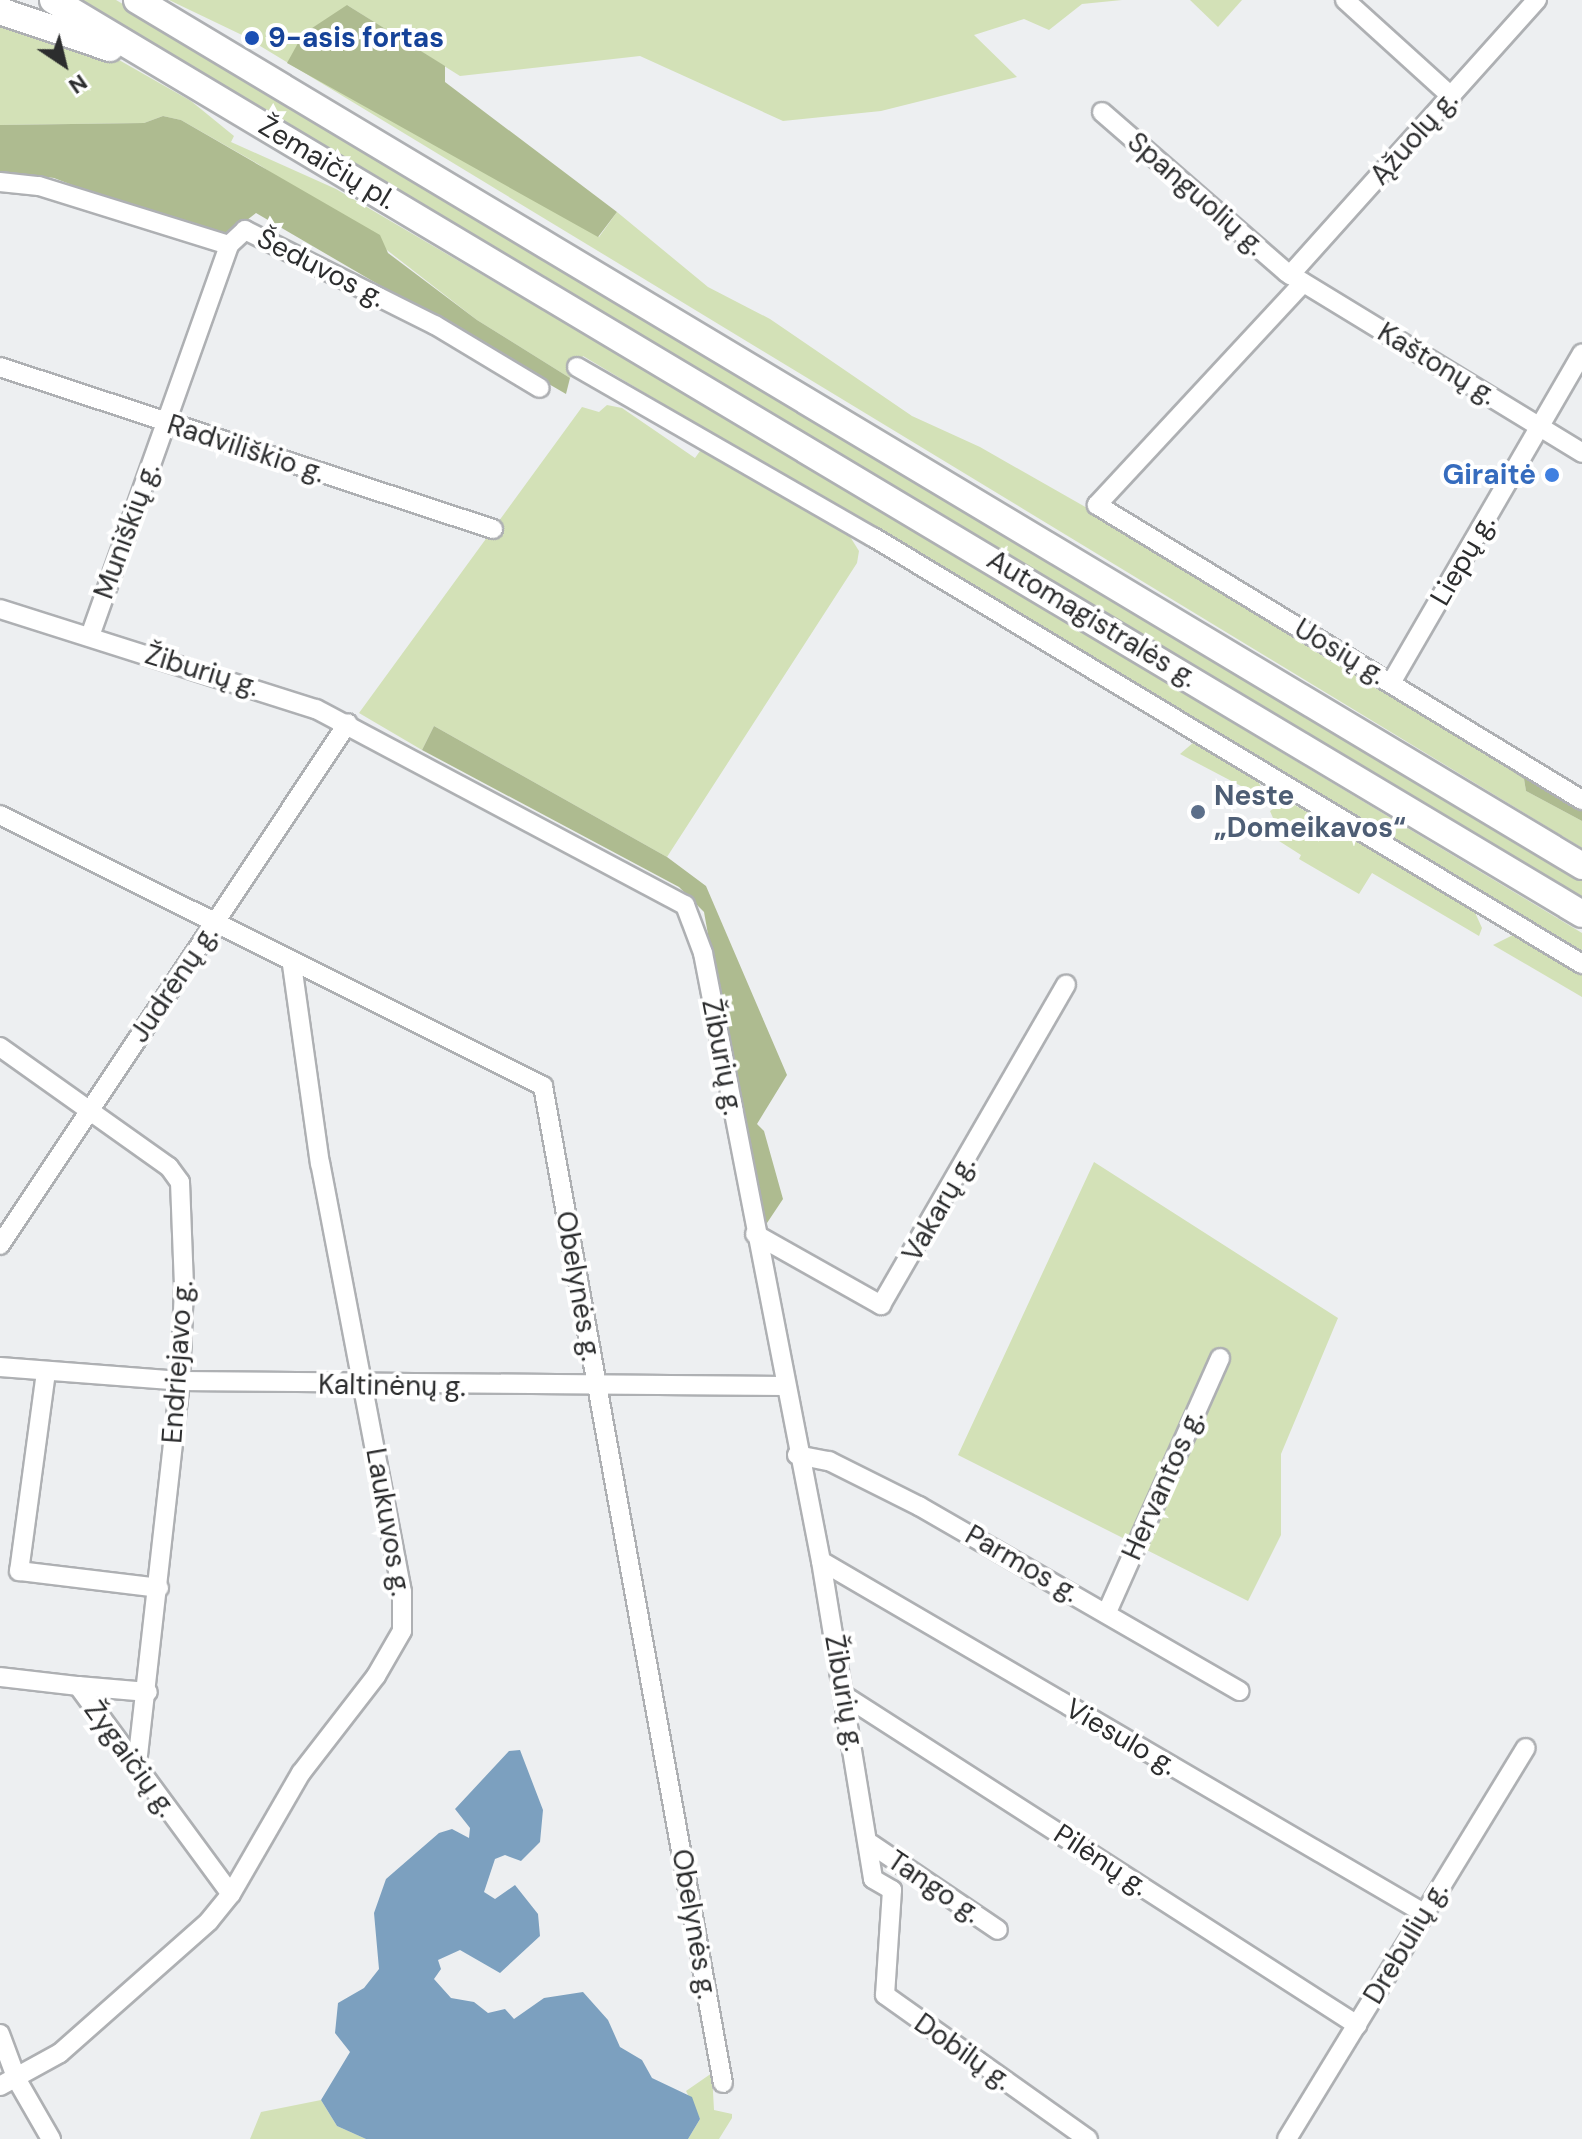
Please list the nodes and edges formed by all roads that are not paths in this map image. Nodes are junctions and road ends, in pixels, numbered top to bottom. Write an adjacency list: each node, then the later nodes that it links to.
1 (53, 0): 6 (highway, Žemaičių pl.)
2 (137, 0): 12 (highway, Žemaičių pl.)
3 (1345, 0): 7 (street)
4 (1537, 0): 7 (street, Ąžuolų g.)
5 (0, 11): 6 (highway)
6 (173, 71): 13 (highway, Žemaičių pl.)
7 (1452, 97): 11 (street, Ąžuolų g.)
8 (1102, 112): 11 (street, Spanguolių g.)
9 (0, 182): 10 (street, Šeduvos g.)
10 (229, 245): 17 (street, Šeduvos g.); 18 (street, Muniškių g.)
11 (1297, 279): 19 (street, Kaštonų g.); 21 (street, Ąžuolų g.)
12 (621, 292): 30 (highway, Automagistralės g.)
13 (601, 327): 29 (highway, Automagistralės g.)
14 (1582, 353): 19 (street, Liepų g.)
15 (0, 367): 18 (street, Radviliškio g.)
16 (577, 367): 35 (street)
17 (540, 388)
18 (165, 423): 22 (street, Radviliškio g.); 24 (street, Muniškių g.)
19 (1541, 429): 20 (street, Kaštonų g.); 25 (street, Liepų g.)
20 (1582, 453)
21 (1097, 505): 25 (street, Uosių g.)
22 (493, 529)
23 (0, 609): 24 (street, Žiburių g.)
24 (90, 636): 26 (street, Žiburių g.)
25 (1391, 683): 27 (street, Uosių g.)
26 (348, 723): 32 (street, Judrėnų g.); 39 (street, Žiburių g.)
27 (1582, 800)
28 (0, 815): 32 (street, Obelynės g.)
29 (1490, 859): 31 (highway, Automagistralės g.); 33 (highway)
30 (1582, 866)
31 (1582, 914)
32 (215, 923): 34 (street, Obelynės g.); 38 (street, Judrėnų g.)
33 (1582, 924)
34 (292, 964): 45 (street, Laukuvos g.); 47 (street, Obelynės g.)
35 (1582, 964)
36 (1066, 984): 39 (street, Vakarų g.)
37 (0, 1047): 38 (street, Endriejavo g.)
38 (90, 1110): 40 (street, Judrėnų g.); 44 (street, Endriejavo g.)
39 (755, 1234): 46 (street, Žiburių g.)
40 (0, 1245)
41 (1220, 1358): 51 (street, Hervantos g.)
42 (0, 1367): 43 (street, Kaltinėnų g.)
43 (46, 1372): 44 (street, Kaltinėnų g.); 50 (street)
44 (180, 1381): 45 (street, Kaltinėnų g.); 50 (street, Endriejavo g.)
45 (366, 1385): 47 (street, Kaltinėnų g.); 60 (street, Laukuvos g.)
46 (784, 1386): 47 (street, Kaltinėnų g.); 48 (street, Žiburių g.)
47 (596, 1388): 67 (street, Obelynės g.)
48 (797, 1455): 49 (street, Žiburių g.); 51 (street, Parmos g.)
49 (821, 1561): 56 (street, Žiburių g.); 61 (street, Viesulo g.)
50 (159, 1588): 55 (street, Endriejavo g.)
51 (1107, 1612): 54 (street, Parmos g.)
52 (0, 1677): 53 (street, Žygaičių g.)
53 (78, 1686): 55 (street); 58 (street, Žygaičių g.)
54 (1239, 1691)
55 (148, 1692): 58 (street, Endriejavo g.)
56 (845, 1696): 59 (street, Žiburių g.); 64 (street, Pilėnų g.)
57 (1526, 1748): 61 (street, Drebulių g.)
58 (137, 1767): 60 (street, Žygaičių g.)
59 (871, 1844): 62 (street, Tango g.); 63 (street, Žiburių g.)
60 (231, 1894): 66 (street, Laukuvos g.)
61 (1422, 1912): 64 (street, Drebulių g.)
62 (998, 1930)
63 (890, 1939): 69 (street, Dobilų g.)
64 (1357, 2025): 70 (street, Drebulių g.)
65 (0, 2034): 66 (street)
66 (8, 2083): 68 (street)
67 (723, 2083)
68 (51, 2139)
69 (1088, 2139)
70 (1287, 2139)

